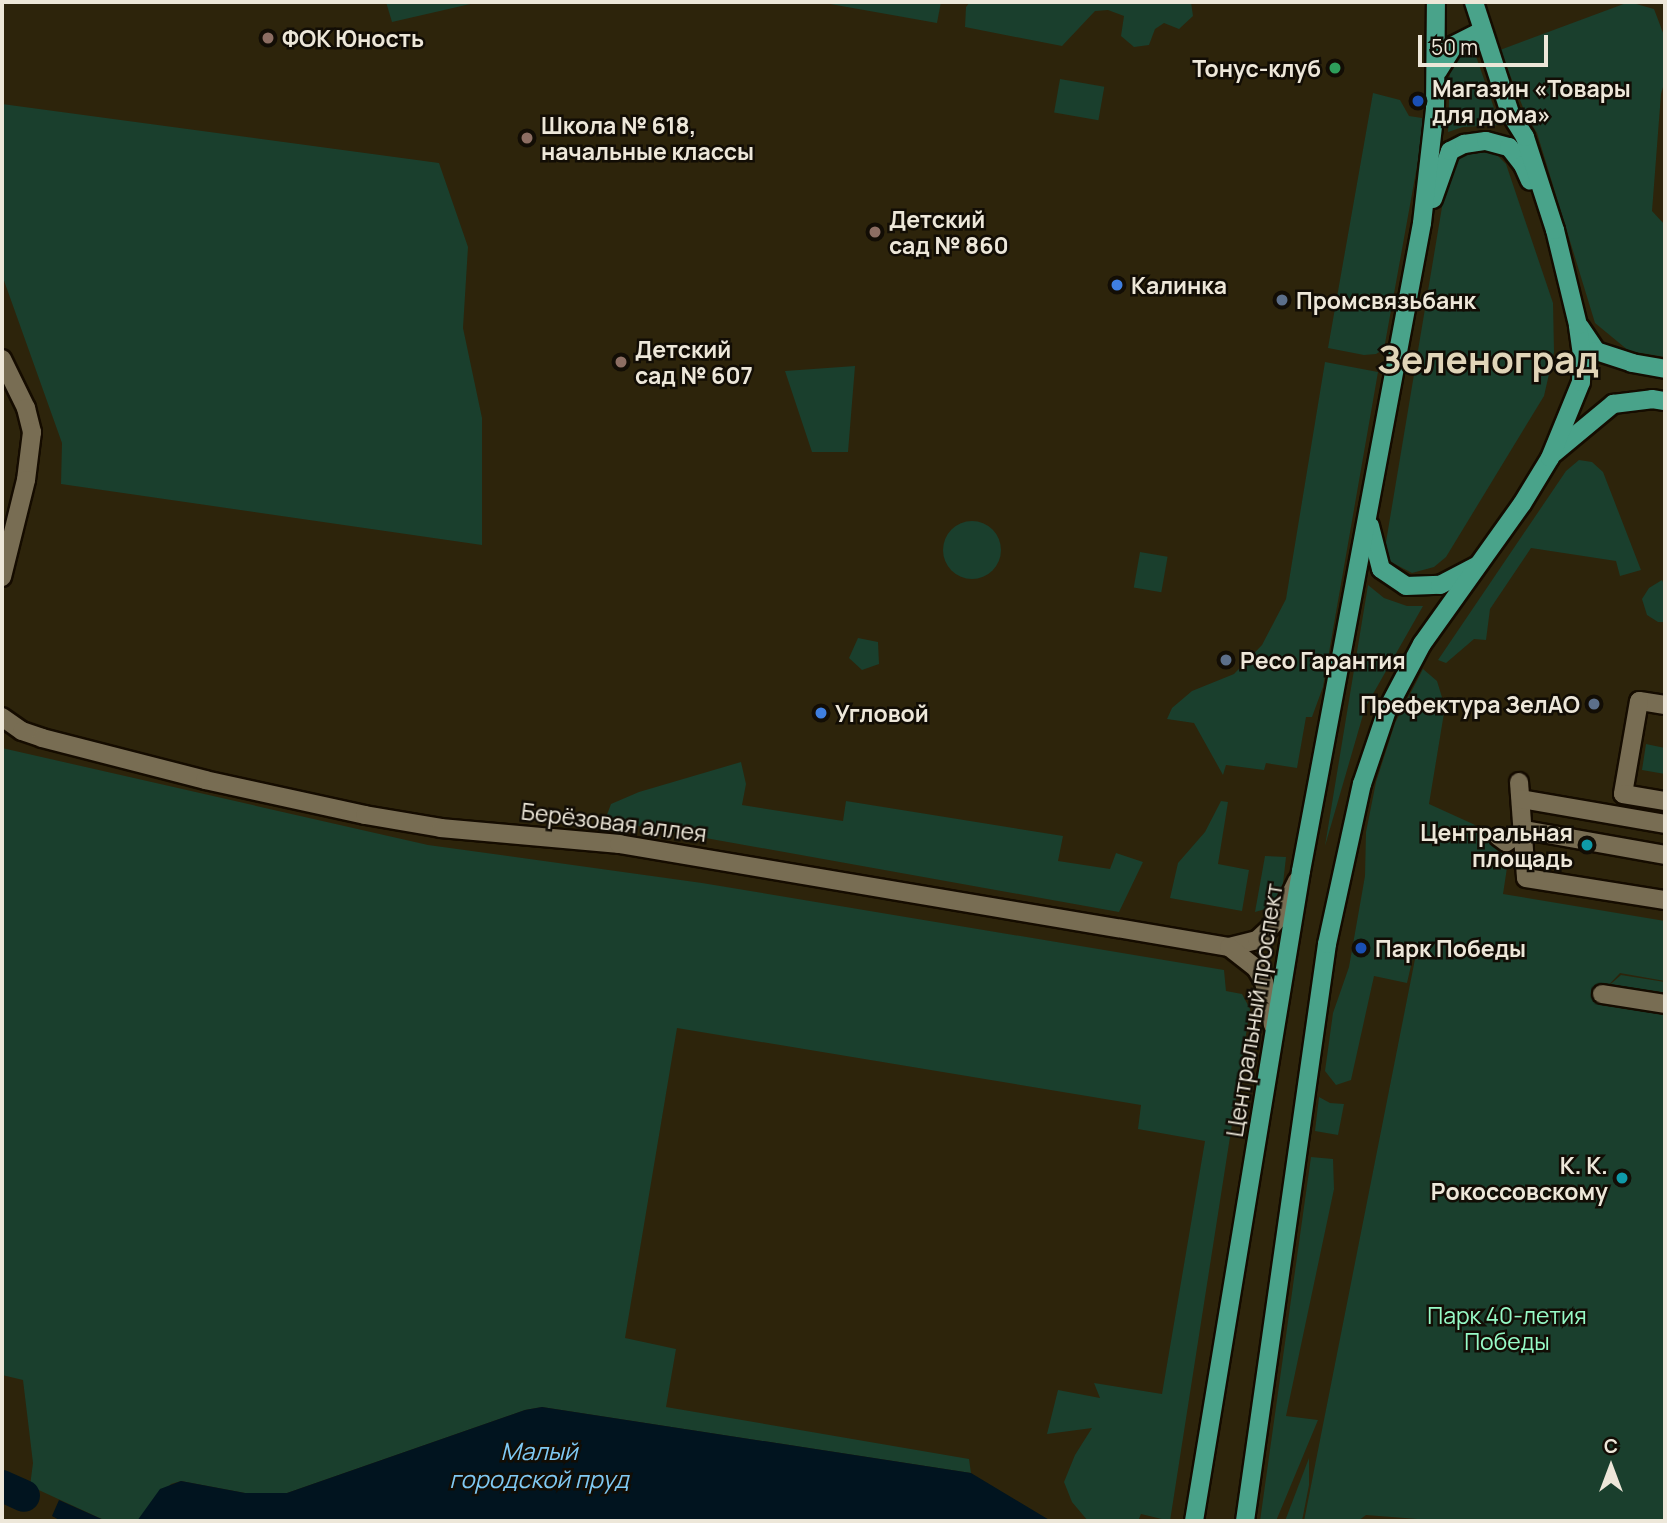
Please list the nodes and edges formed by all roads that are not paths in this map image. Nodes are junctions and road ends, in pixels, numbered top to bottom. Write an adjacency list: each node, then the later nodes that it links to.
1 (1436, 2): 4 (main road, Центральный проспект)
2 (1474, 2): 3 (main road, Центральный проспект)
3 (1482, 31): 4 (main road); 6 (main road, Центральный проспект)
4 (1436, 76): 5 (main road, Центральный проспект)
5 (1422, 223): 6 (main road, Центральный проспект); 12 (main road, Центральный проспект)
6 (1555, 230): 7 (main road, Центральный проспект)
7 (1578, 325): 9 (main road); 11 (main road, Центральный проспект)
8 (2, 359): 14 (street)
9 (1665, 369)
10 (1659, 400): 11 (main road)
11 (1550, 457): 13 (main road, Центральный проспект)
12 (1369, 509): 13 (main road, Центральный проспект); 22 (main road, Центральный проспект)
13 (1482, 563): 29 (main road, Центральный проспект)
14 (2, 577)
15 (1665, 705): 17 (street)
16 (2, 717): 24 (street, Берёзовая аллея)
17 (1665, 801)
18 (1665, 824): 19 (street)
19 (1525, 830): 20 (street); 21 (street); 23 (street)
20 (1499, 836)
21 (1665, 855)
22 (1301, 871): 24 (street); 27 (main road, Центральный проспект)
23 (1665, 901)
24 (1229, 947): 27 (street)
25 (1599, 1001): 26 (street)
26 (1665, 1004)
27 (1274, 1045): 28 (main road, Центральный проспект)
28 (1194, 1521)
29 (1245, 1521)

